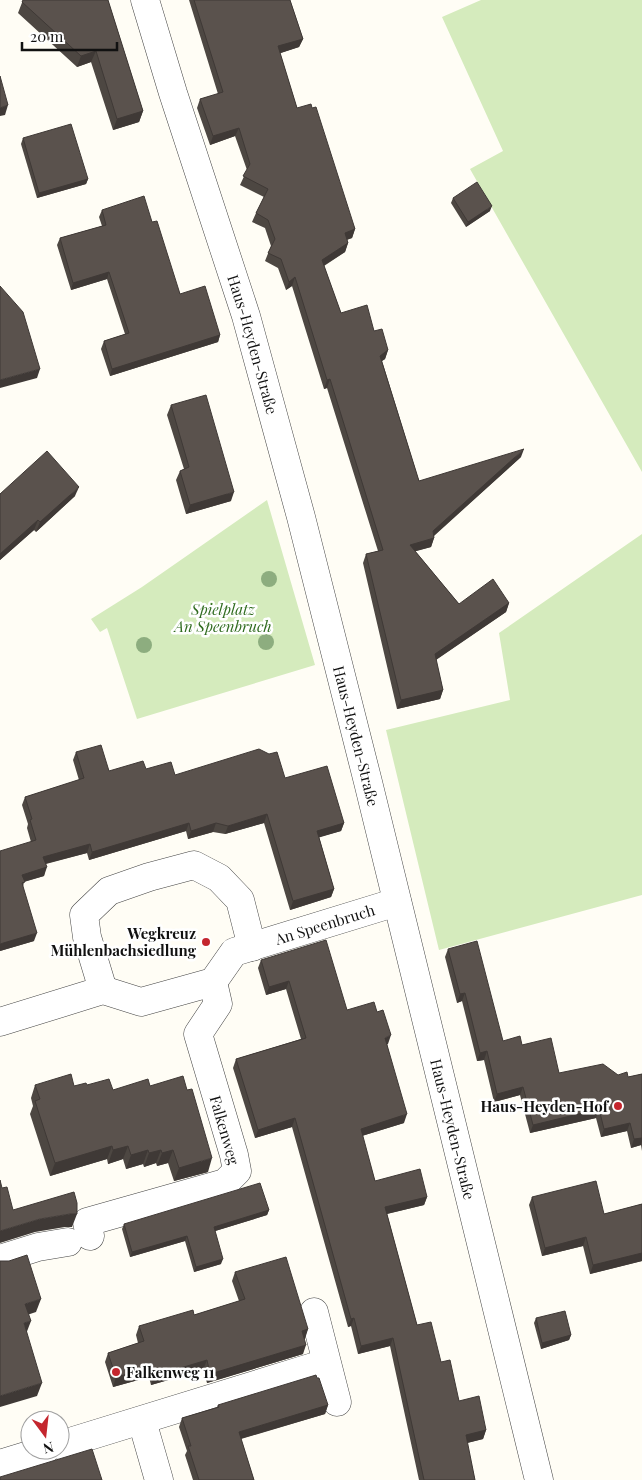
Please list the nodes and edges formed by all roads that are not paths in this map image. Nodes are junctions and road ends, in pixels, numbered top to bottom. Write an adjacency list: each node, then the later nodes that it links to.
1 (145, 0): 2 (street, Haus-Heyden-Straße)
2 (397, 902): 3 (street, An Speenbruch); 16 (street, Haus-Heyden-Straße)
3 (252, 947): 4 (street, An Speenbruch); 5 (street)
4 (213, 982): 5 (street); 7 (street, Falkenweg)
5 (103, 990): 6 (street)
6 (0, 1022)
7 (0, 1259)
8 (314, 1312): 9 (street)
9 (326, 1362): 10 (street); 11 (street)
10 (337, 1402)
11 (142, 1421): 12 (street); 15 (street)
12 (70, 1443)
13 (20, 1458): 14 (street)
14 (0, 1464)
15 (159, 1480)
16 (539, 1480)

